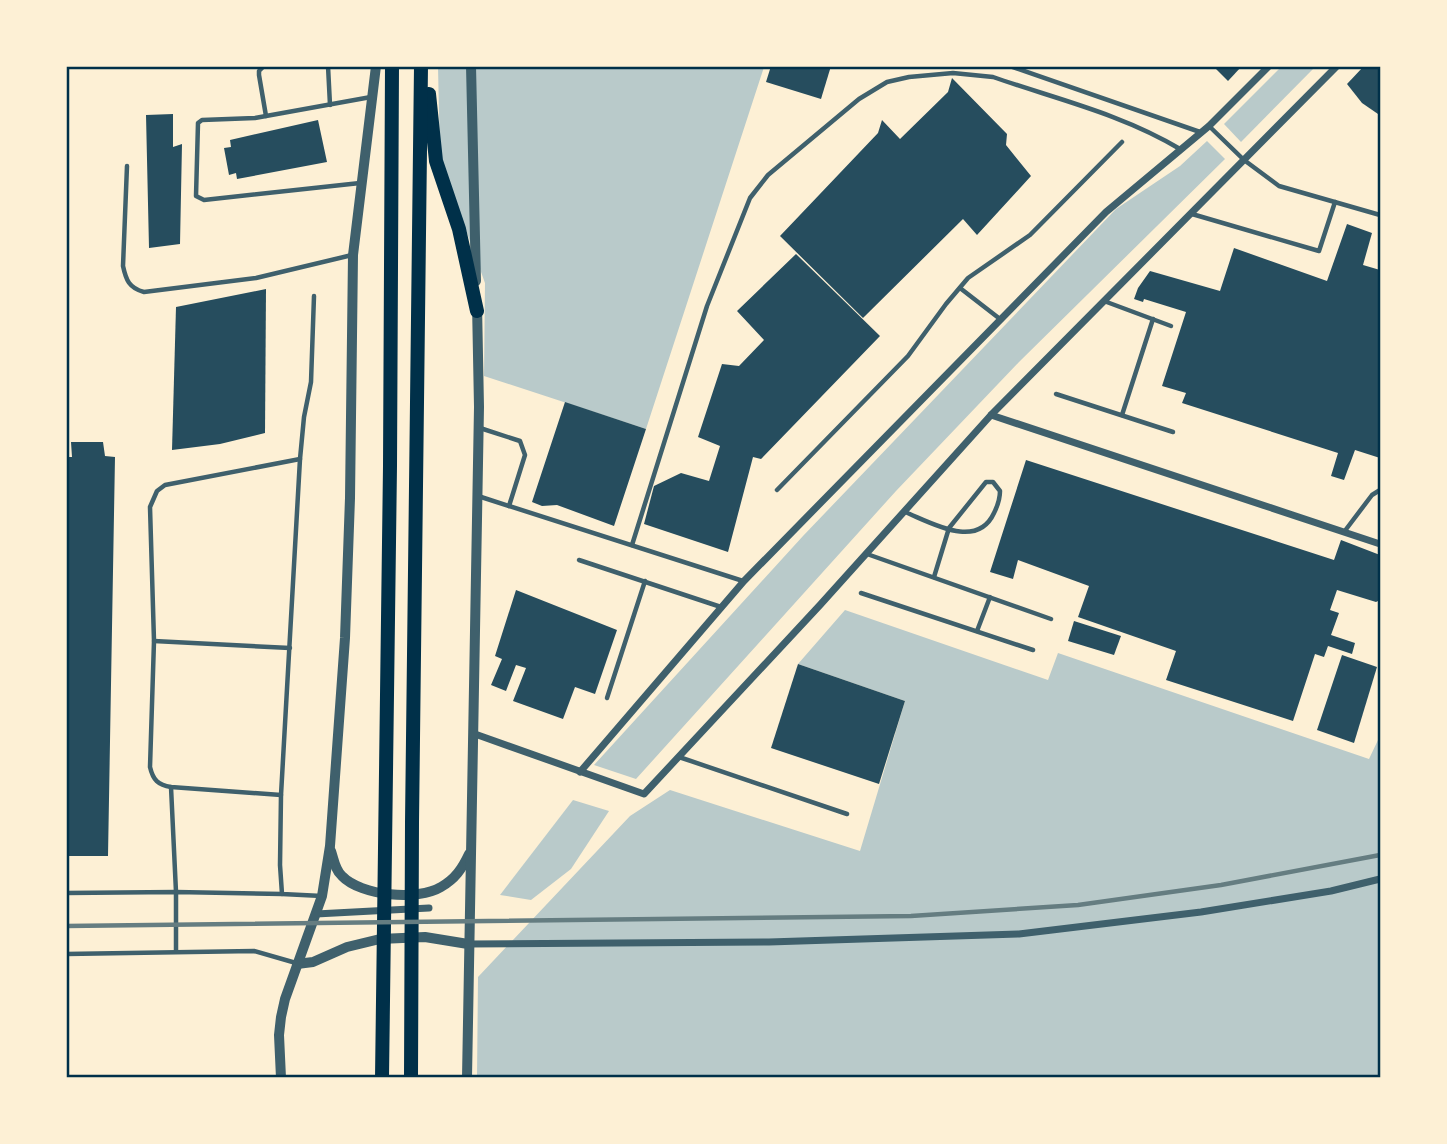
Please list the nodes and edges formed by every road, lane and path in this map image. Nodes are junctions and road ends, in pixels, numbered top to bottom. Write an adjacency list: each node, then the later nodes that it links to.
1 (264, 66): 13 (lane)
2 (328, 66): 12 (lane)
3 (374, 66): 11 (street)
4 (392, 66): 83 (highway)
5 (421, 66): 84 (highway)
6 (429, 66): 28 (highway)
7 (471, 66): 28 (street)
8 (1010, 66): 15 (lane)
9 (1269, 66): 14 (street)
10 (1337, 66): 18 (street)
11 (372, 97): 12 (lane); 20 (street)
12 (330, 104): 13 (lane)
13 (266, 116): 20 (lane)
14 (1209, 126): 15 (street); 18 (lane)
15 (1201, 133): 17 (street)
16 (1122, 142): 25 (lane)
17 (1180, 149): 30 (street); 48 (lane)
18 (1244, 160): 21 (lane); 22 (street)
19 (127, 166): 24 (lane)
20 (360, 183): 24 (street)
21 (1335, 202): 22 (lane); 23 (lane)
22 (1191, 214): 27 (street)
23 (1381, 215)
24 (353, 255): 69 (street)
25 (960, 288): 30 (lane); 38 (lane)
26 (314, 296): 37 (lane)
27 (1104, 301): 29 (lane); 33 (street)
28 (477, 311): 35 (street)
29 (1153, 319): 31 (lane); 34 (lane)
30 (1000, 320): 53 (street)
31 (1171, 326)
32 (1056, 394): 34 (lane)
33 (991, 415): 44 (street); 46 (street)
34 (1122, 415): 36 (lane)
35 (479, 427): 40 (street); 43 (lane)
36 (1173, 432)
37 (300, 459): 59 (lane); 60 (lane)
38 (777, 490)
39 (1381, 490): 41 (lane)
40 (477, 495): 43 (lane); 63 (street)
41 (1372, 495): 42 (lane); 46 (lane)
42 (1381, 499)
43 (509, 506): 48 (lane)
44 (904, 511): 45 (lane); 49 (street)
45 (949, 528): 45 (lane); 51 (lane)
46 (1345, 532): 47 (street)
47 (1381, 544)
48 (632, 545): 53 (lane)
49 (866, 554): 51 (lane); 64 (street)
50 (579, 560): 52 (lane)
51 (934, 577): 55 (lane)
52 (645, 581): 56 (lane); 62 (lane)
53 (744, 581): 56 (street)
54 (861, 593): 58 (lane)
55 (990, 597): 57 (lane); 58 (lane)
56 (722, 607): 65 (street)
57 (1051, 619)
58 (977, 631): 61 (lane)
59 (154, 641): 60 (lane); 66 (lane)
60 (290, 648): 67 (lane)
61 (1033, 650)
62 (607, 698)
63 (475, 734): 65 (street); 70 (street)
64 (678, 757): 65 (street); 68 (lane)
65 (580, 772)
66 (171, 787): 67 (lane); 72 (lane)
67 (281, 795): 74 (lane)
68 (847, 814)
69 (330, 846): 70 (street); 75 (street)
70 (472, 849): 78 (street)
71 (1381, 879): 78 (street)
72 (176, 891): 73 (lane); 74 (lane); 79 (lane)
73 (66, 893)
74 (282, 894): 75 (lane)
75 (323, 896): 77 (street)
76 (429, 908): 77 (street)
77 (316, 914): 81 (street)
78 (468, 944): 81 (street); 85 (street)
79 (176, 951): 80 (lane); 81 (lane)
80 (66, 954)
81 (297, 964): 82 (street)
82 (281, 1077)
83 (382, 1077)
84 (411, 1077)
85 (467, 1077)

